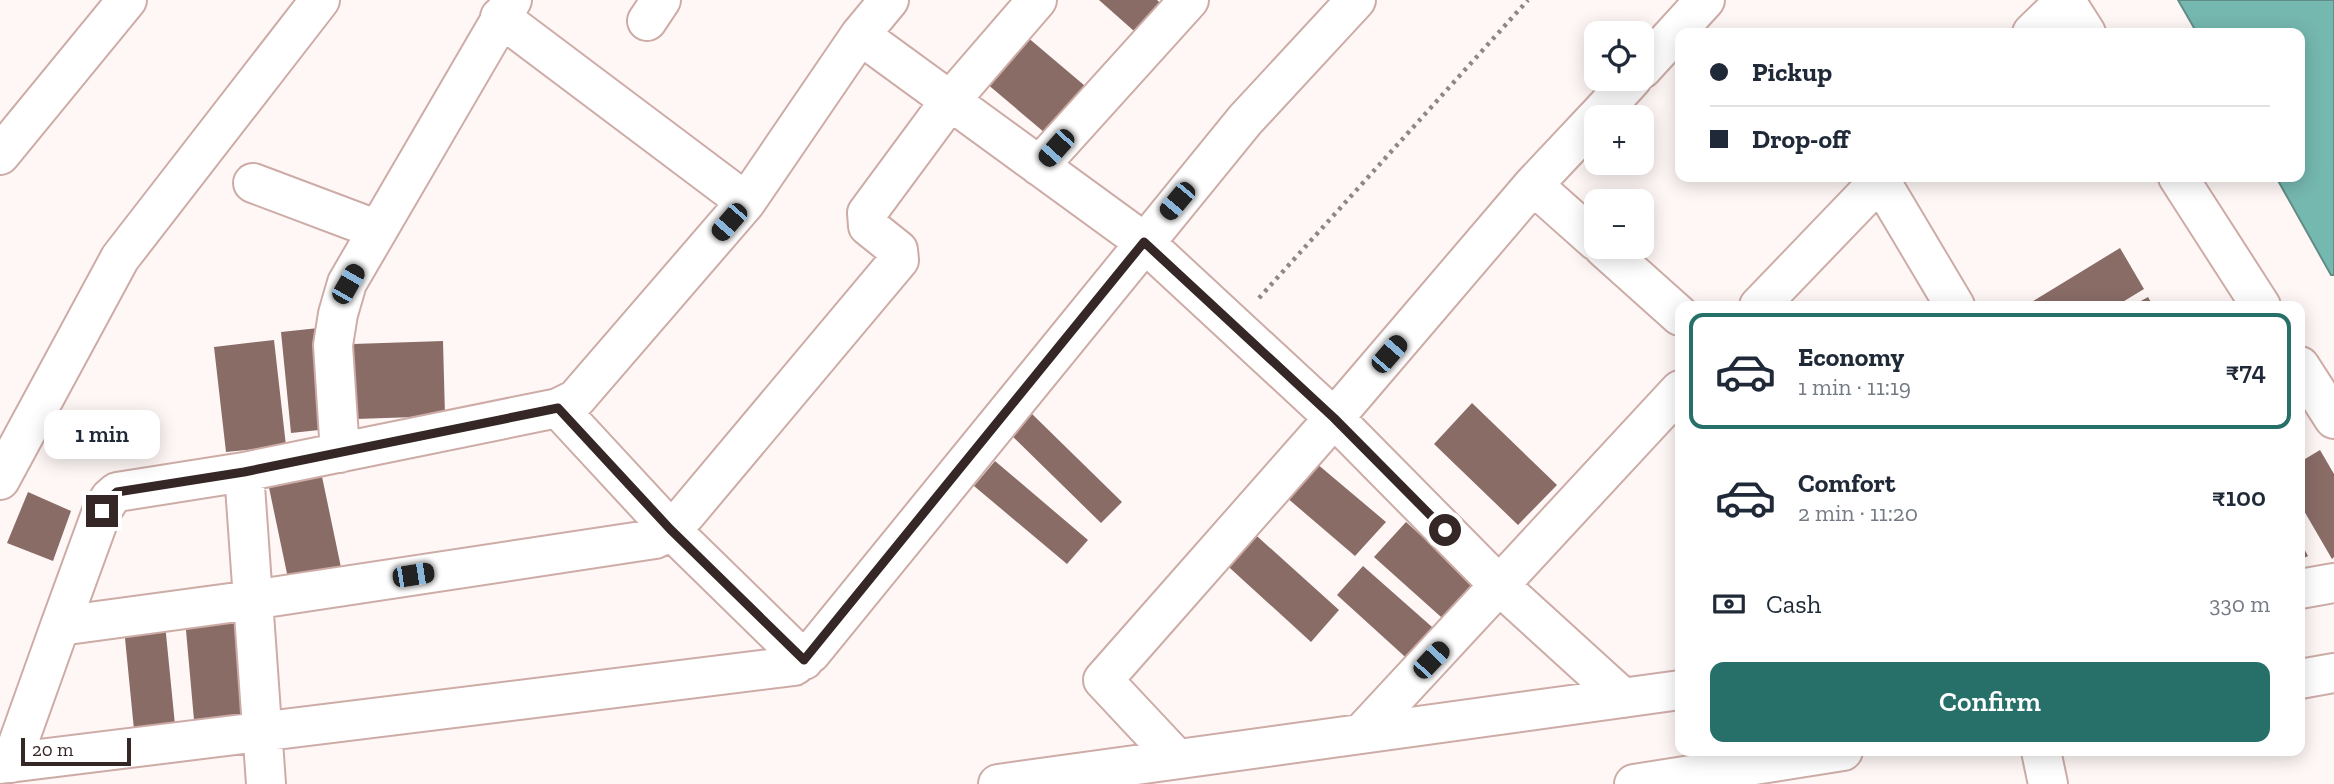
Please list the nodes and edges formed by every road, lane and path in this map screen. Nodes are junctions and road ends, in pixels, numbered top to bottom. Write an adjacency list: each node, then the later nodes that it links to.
1 (127, 0): 21 (street)
2 (320, 0): 45 (street)
3 (889, 0): 15 (street)
4 (1037, 0): 18 (street)
5 (1189, 0): 22 (street)
6 (1356, 0): 31 (street)
7 (1528, 0): 37 (path)
8 (1705, 0): 11 (street)
9 (2065, 0): 12 (street); 13 (street)
10 (506, 9): 28 (street); 29 (street)
11 (1679, 28)
12 (2037, 28)
13 (2083, 28)
14 (1675, 33): 16 (street)
15 (860, 35): 18 (street); 28 (street)
16 (1654, 56)
17 (1621, 91): 19 (street)
18 (949, 102): 22 (street); 46 (street)
19 (1608, 105)
20 (1584, 131): 27 (street)
21 (0, 155)
22 (1039, 166): 31 (street)
23 (1878, 182): 33 (street)
24 (1884, 182): 34 (street)
25 (2181, 182): 35 (street)
26 (253, 183): 29 (street)
27 (1534, 186): 30 (street); 41 (street)
28 (746, 202): 40 (street)
29 (378, 230): 43 (street)
30 (1584, 230)
31 (1144, 242): 37 (street); 52 (street)
32 (1616, 259): 36 (street)
33 (1764, 301)
34 (1952, 301)
35 (2258, 301)
36 (1675, 312)
37 (1234, 326): 41 (street)
38 (2305, 374): 42 (street)
39 (1675, 395): 48 (street)
40 (558, 408): 43 (street); 46 (street)
41 (1334, 418): 48 (street); 61 (street)
42 (2334, 419)
43 (340, 453): 44 (street)
44 (244, 472): 50 (street); 51 (street)
45 (0, 480)
46 (670, 529): 50 (street); 52 (street)
47 (2334, 583): 49 (street)
48 (1500, 586): 56 (street); 58 (street)
49 (2305, 588)
50 (253, 600): 51 (street); 57 (street)
51 (60, 626): 62 (street)
52 (804, 660): 57 (street)
53 (2334, 673): 54 (street)
54 (2305, 678)
55 (1675, 691): 56 (street)
56 (1623, 698): 58 (street)
57 (261, 732): 62 (street); 63 (street)
58 (1362, 733): 61 (street)
59 (1811, 756): 65 (street)
60 (2042, 756): 66 (street)
61 (1177, 759): 64 (street)
62 (6, 764)
63 (266, 784)
64 (998, 784)
65 (1634, 784)
66 (2048, 784)

